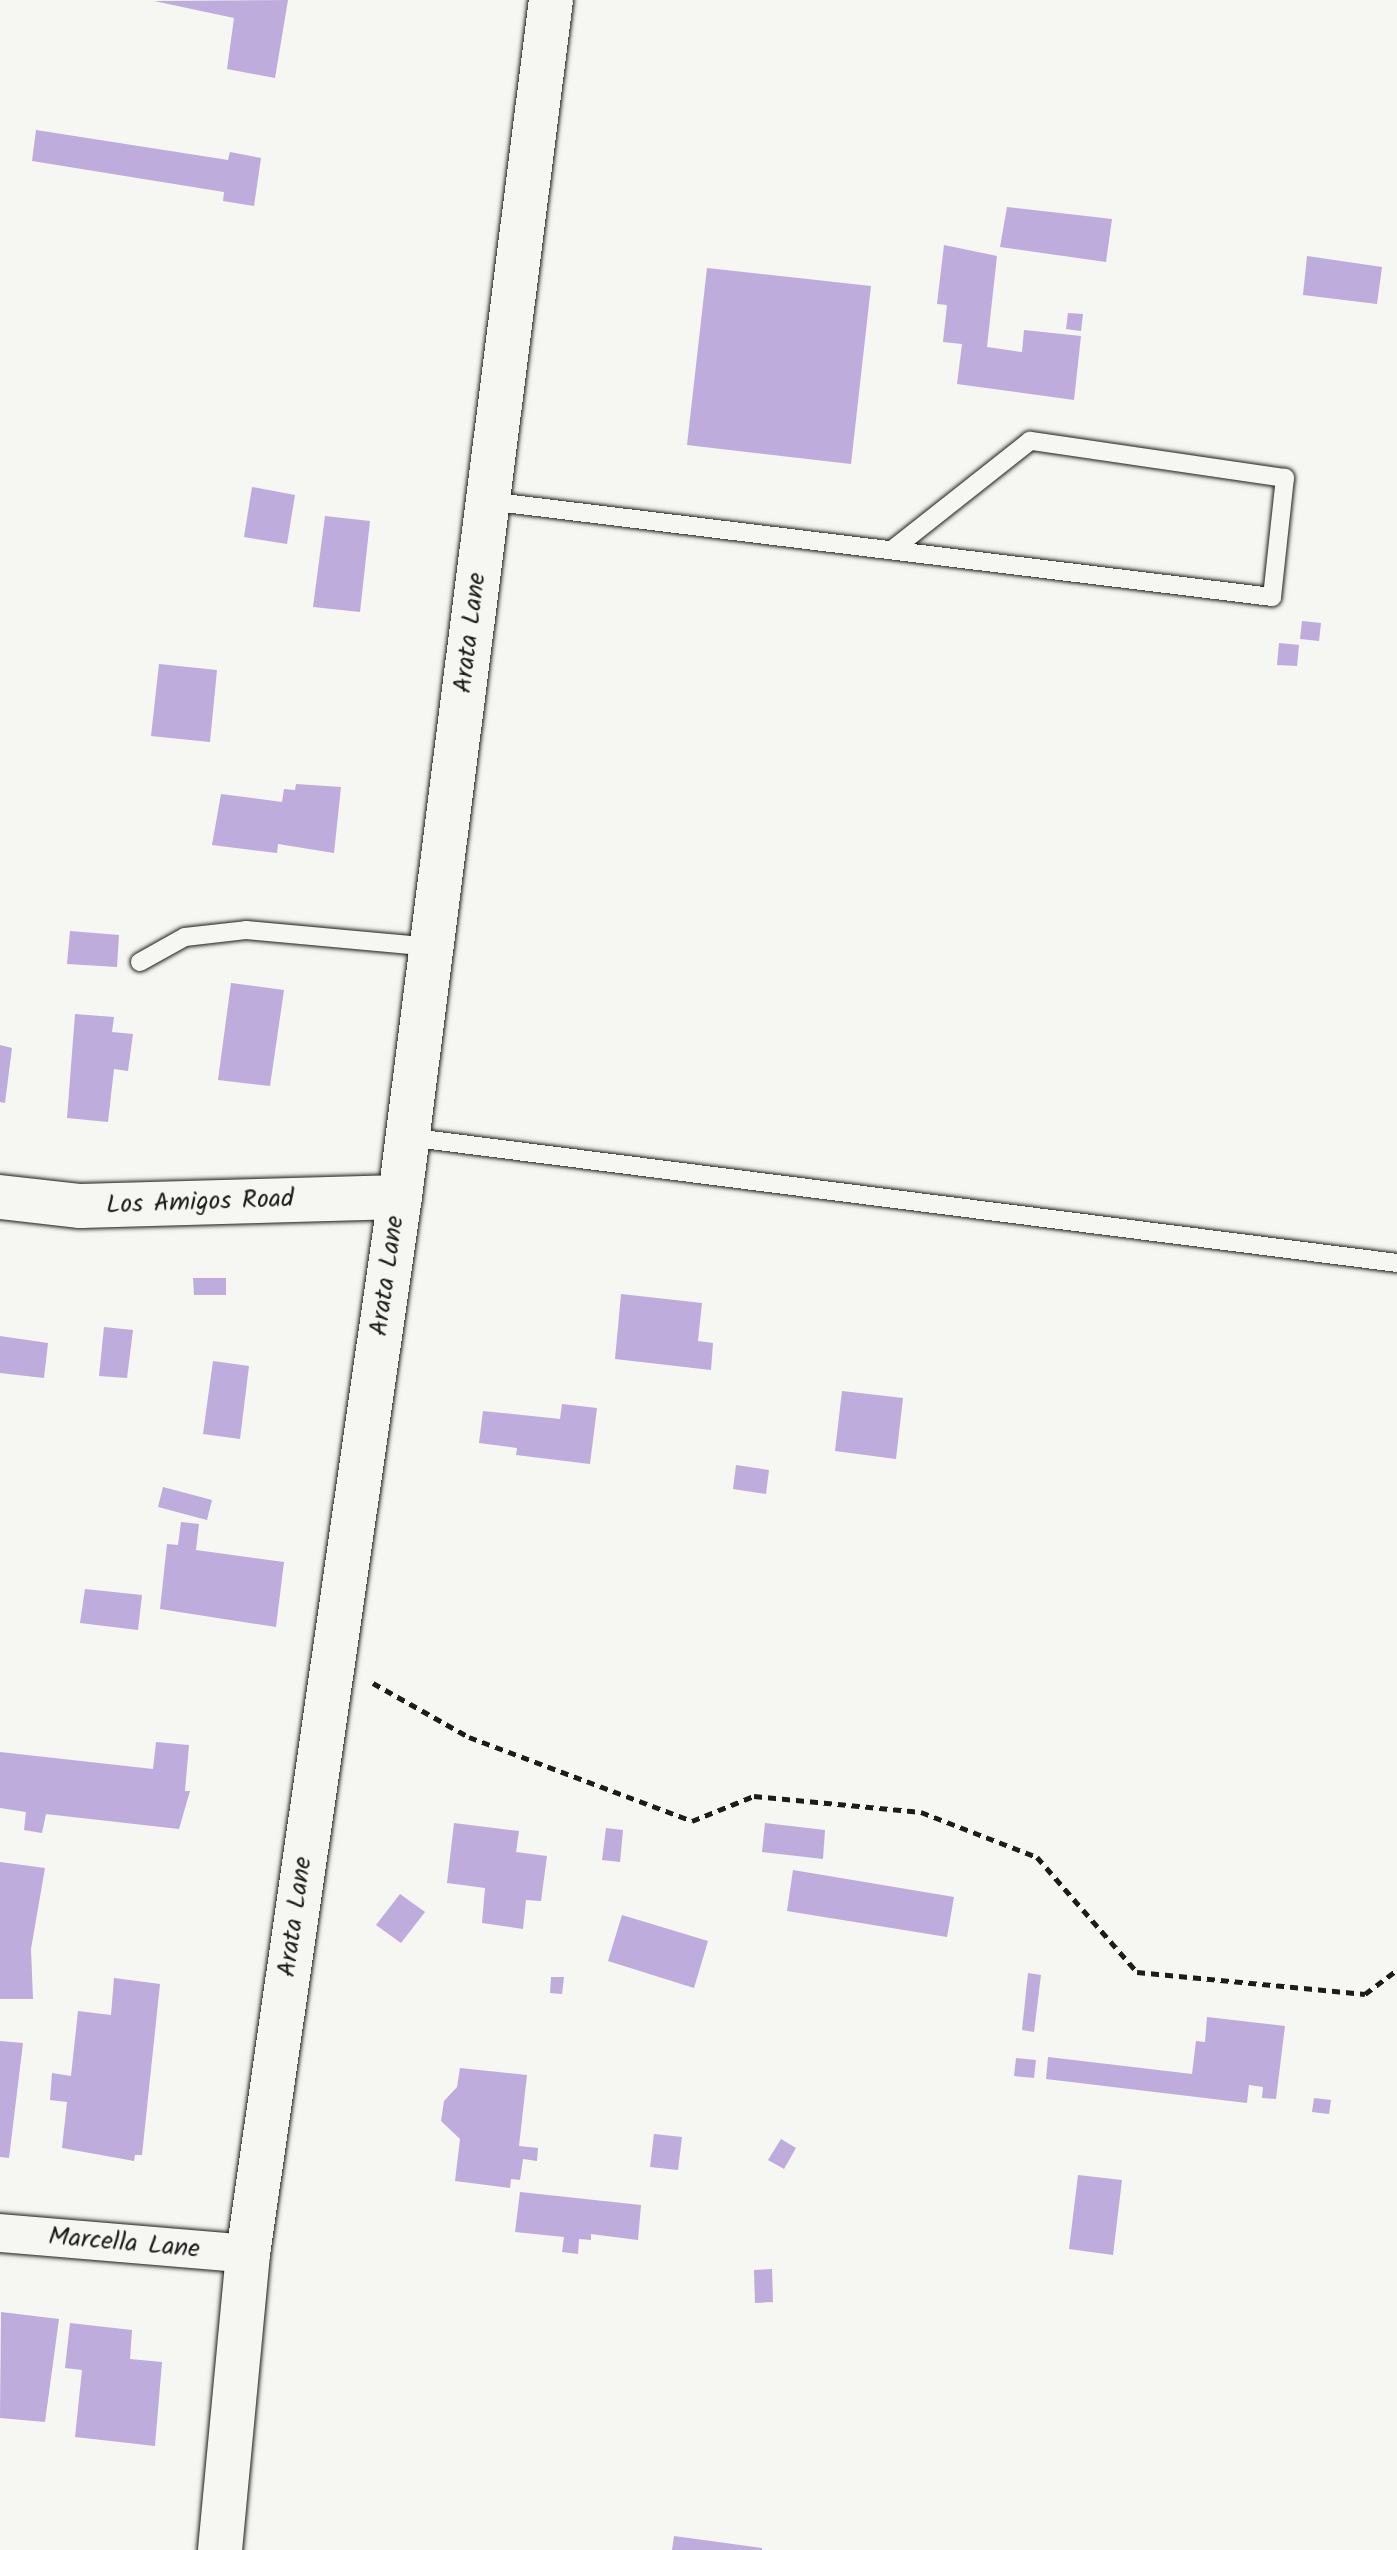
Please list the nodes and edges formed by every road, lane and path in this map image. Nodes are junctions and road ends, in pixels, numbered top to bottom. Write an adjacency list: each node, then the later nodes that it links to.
1 (551, 0): 2 (street, Arata Lane)
2 (488, 501): 3 (lane); 4 (street, Arata Lane)
3 (892, 550): 3 (lane)
4 (432, 947): 5 (lane); 6 (street, Arata Lane)
5 (140, 962)
6 (407, 1137): 8 (street, Arata Lane); 9 (lane)
7 (0, 1197): 8 (street, Los Amigos Road)
8 (400, 1197): 10 (street, Arata Lane)
9 (1397, 1263)
10 (333, 1661): 11 (path); 13 (street, Arata Lane)
11 (1397, 1970)
12 (0, 2233): 13 (street, Marcella Lane)
13 (248, 2254): 14 (street, Arata Lane)
14 (220, 2550)

